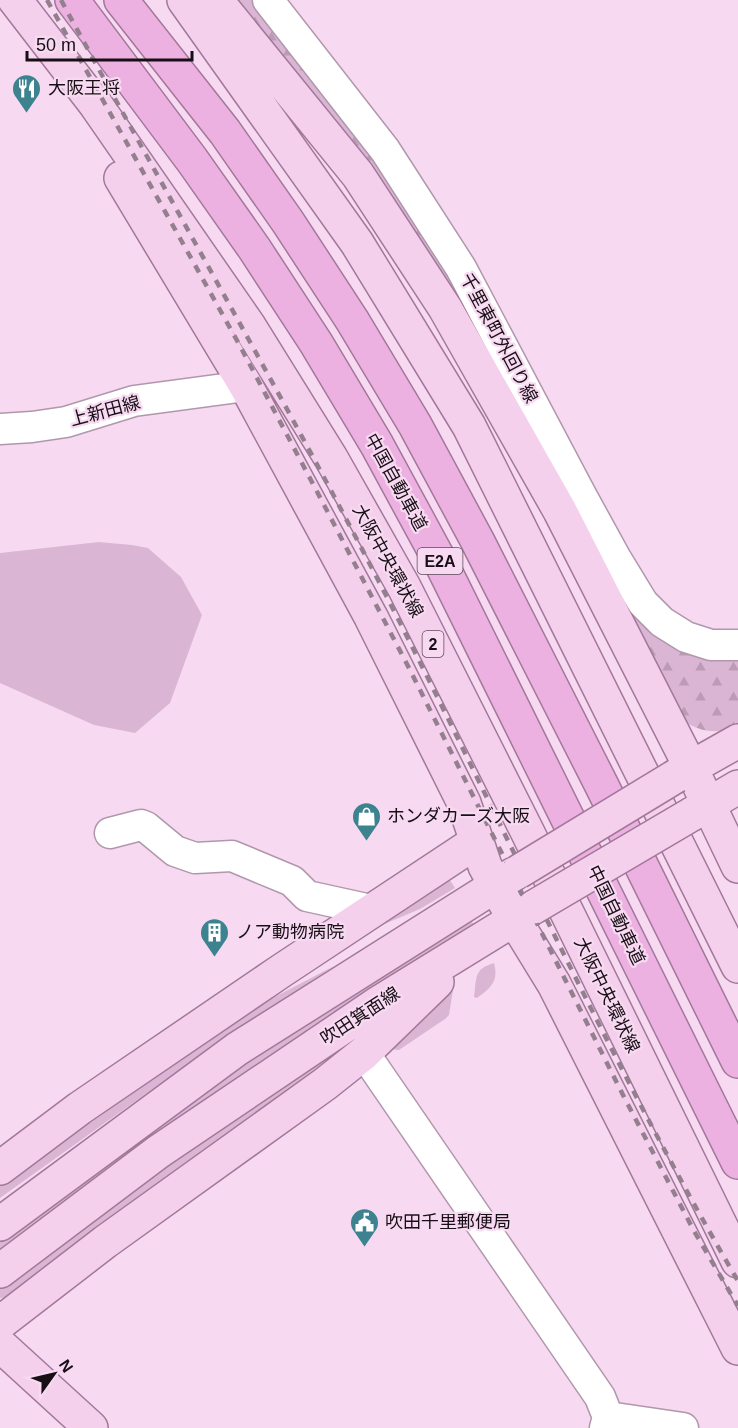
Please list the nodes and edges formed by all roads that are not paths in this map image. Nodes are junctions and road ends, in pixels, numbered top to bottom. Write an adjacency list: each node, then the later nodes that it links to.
1 (15, 0): 7 (main road, 大阪中央環状線 / 2)
2 (72, 0): 27 (highway, 中国自動車道 / E2A)
3 (121, 0): 26 (highway, E2A)
4 (184, 0): 23 (main road)
5 (216, 0): 12 (main road)
6 (268, 0): 10 (street, 千里東町外回り線)
7 (64, 64): 8 (main road); 30 (main road, 大阪中央環状線 / 2)
8 (246, 386): 9 (street, 上新田線); 16 (main road)
9 (0, 429)
10 (738, 645)
11 (738, 741): 12 (main road, 吹田箕面線)
12 (683, 772): 14 (main road); 18 (main road, 吹田箕面線, bridge)
13 (738, 787): 14 (main road, 吹田箕面線)
14 (700, 809): 17 (main road); 20 (main road, 吹田箕面線, bridge)
15 (110, 833): 19 (street)
16 (476, 842): 18 (main road); 19 (main road)
17 (738, 866)
18 (507, 879): 20 (main road); 21 (main road, 吹田箕面線)
19 (371, 910): 24 (main road)
20 (524, 913): 22 (main road, 吹田箕面線); 34 (main road)
21 (450, 914): 24 (main road); 29 (main road, 吹田箕面線)
22 (475, 942): 25 (main road); 31 (main road, 吹田箕面線)
23 (738, 966)
24 (281, 971): 28 (main road)
25 (364, 1053): 32 (main road); 35 (street)
26 (738, 1061)
27 (738, 1162)
28 (0, 1168)
29 (0, 1224)
30 (738, 1262)
31 (0, 1271)
32 (0, 1323)
33 (0, 1345): 36 (main road)
34 (738, 1348)
35 (607, 1423): 37 (street)
36 (91, 1428)
37 (683, 1428)

